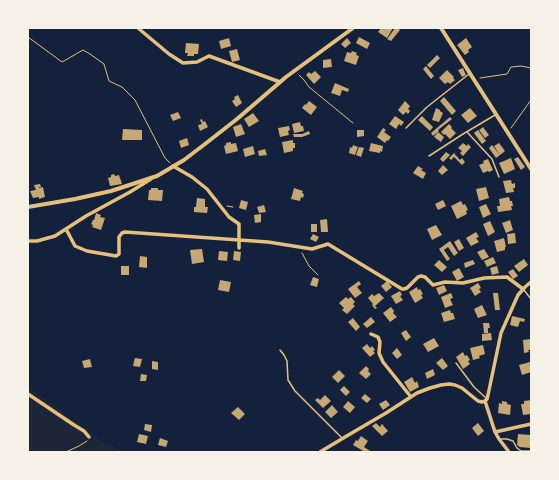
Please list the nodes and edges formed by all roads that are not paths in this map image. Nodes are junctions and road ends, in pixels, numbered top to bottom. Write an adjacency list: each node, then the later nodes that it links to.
1 (138, 28): 5 (street)
2 (353, 28): 5 (street)
3 (441, 28): 4 (street)
4 (471, 73): 6 (street); 7 (lane)
5 (280, 82): 10 (street)
6 (497, 114): 8 (lane); 11 (street)
7 (406, 128)
8 (467, 132): 9 (lane); 13 (lane)
9 (430, 156)
10 (173, 166): 12 (street); 16 (street)
11 (531, 169)
12 (157, 176): 14 (street); 15 (street)
13 (499, 177)
14 (28, 207)
15 (66, 229): 16 (street); 17 (street)
16 (239, 240): 18 (street); 20 (street)
17 (28, 241)
18 (239, 248)
19 (531, 282): 20 (street)
20 (523, 289): 21 (lane); 27 (street)
21 (531, 299)
22 (371, 334): 26 (street)
23 (280, 350): 31 (lane)
24 (456, 363): 27 (lane)
25 (28, 394): 30 (street)
26 (411, 397): 27 (street); 31 (street)
27 (486, 400): 29 (street)
28 (531, 424): 29 (street)
29 (494, 432): 32 (street)
30 (89, 437)
31 (342, 438): 34 (street)
32 (499, 439): 33 (lane); 35 (street)
33 (531, 451)
34 (320, 452)
35 (509, 452)

